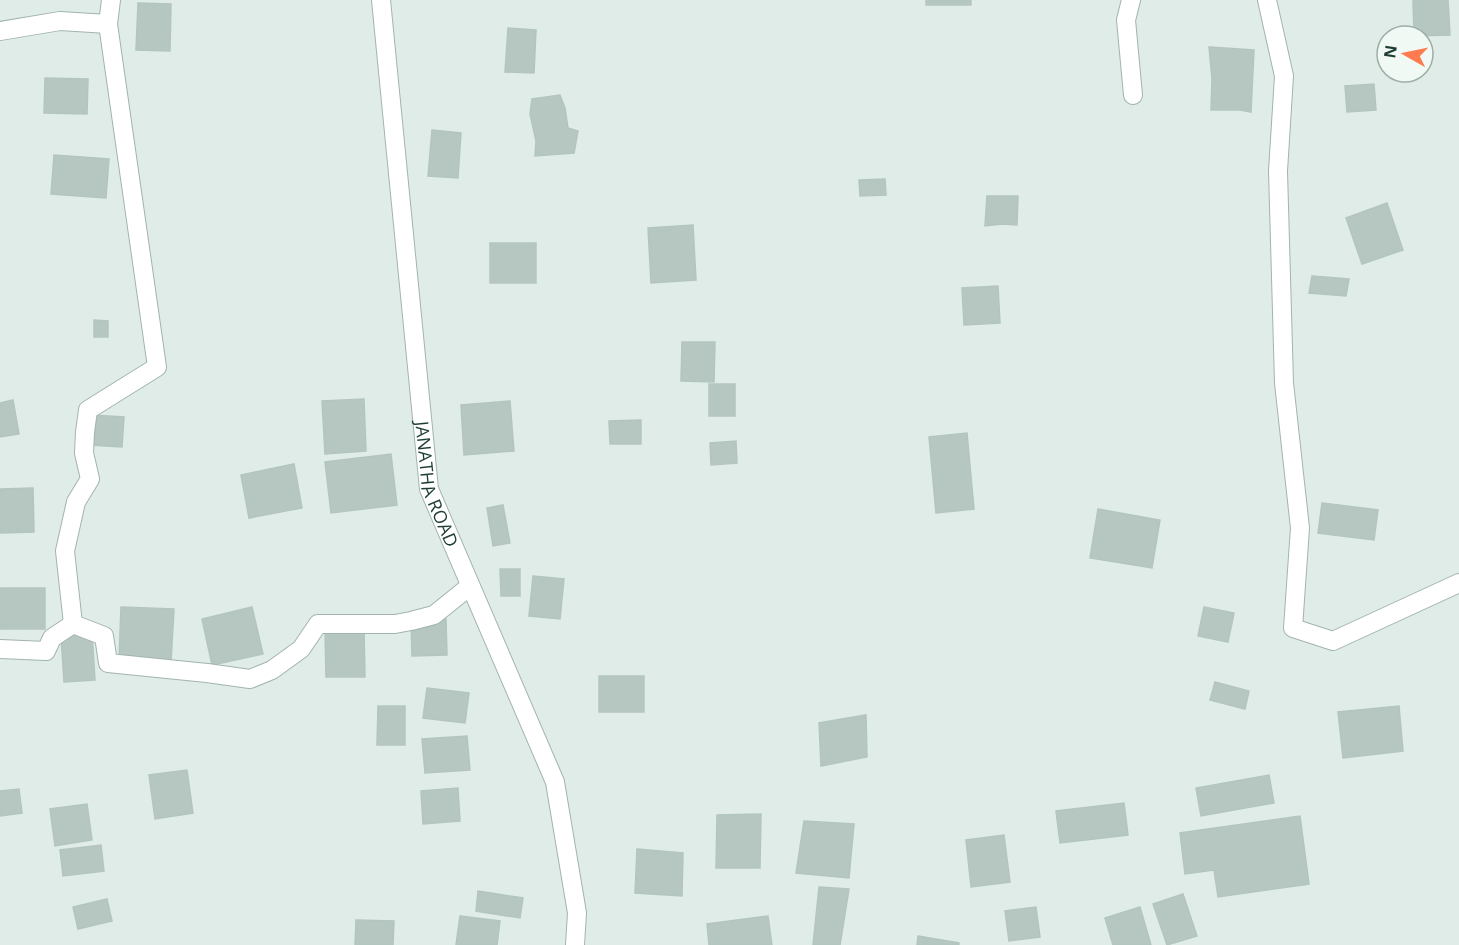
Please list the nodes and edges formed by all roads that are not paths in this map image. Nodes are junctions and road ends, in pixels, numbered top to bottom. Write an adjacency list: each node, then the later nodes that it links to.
1 (111, 0): 5 (street)
2 (381, 0): 9 (street, JANATHA ROAD)
3 (1131, 0): 7 (street)
4 (1268, 0): 8 (street)
5 (108, 24): 6 (street); 10 (street)
6 (0, 31)
7 (1133, 95)
8 (1459, 584)
9 (470, 586): 10 (street); 12 (street, JANATHA ROAD)
10 (73, 624): 11 (street)
11 (0, 649)
12 (575, 945)

